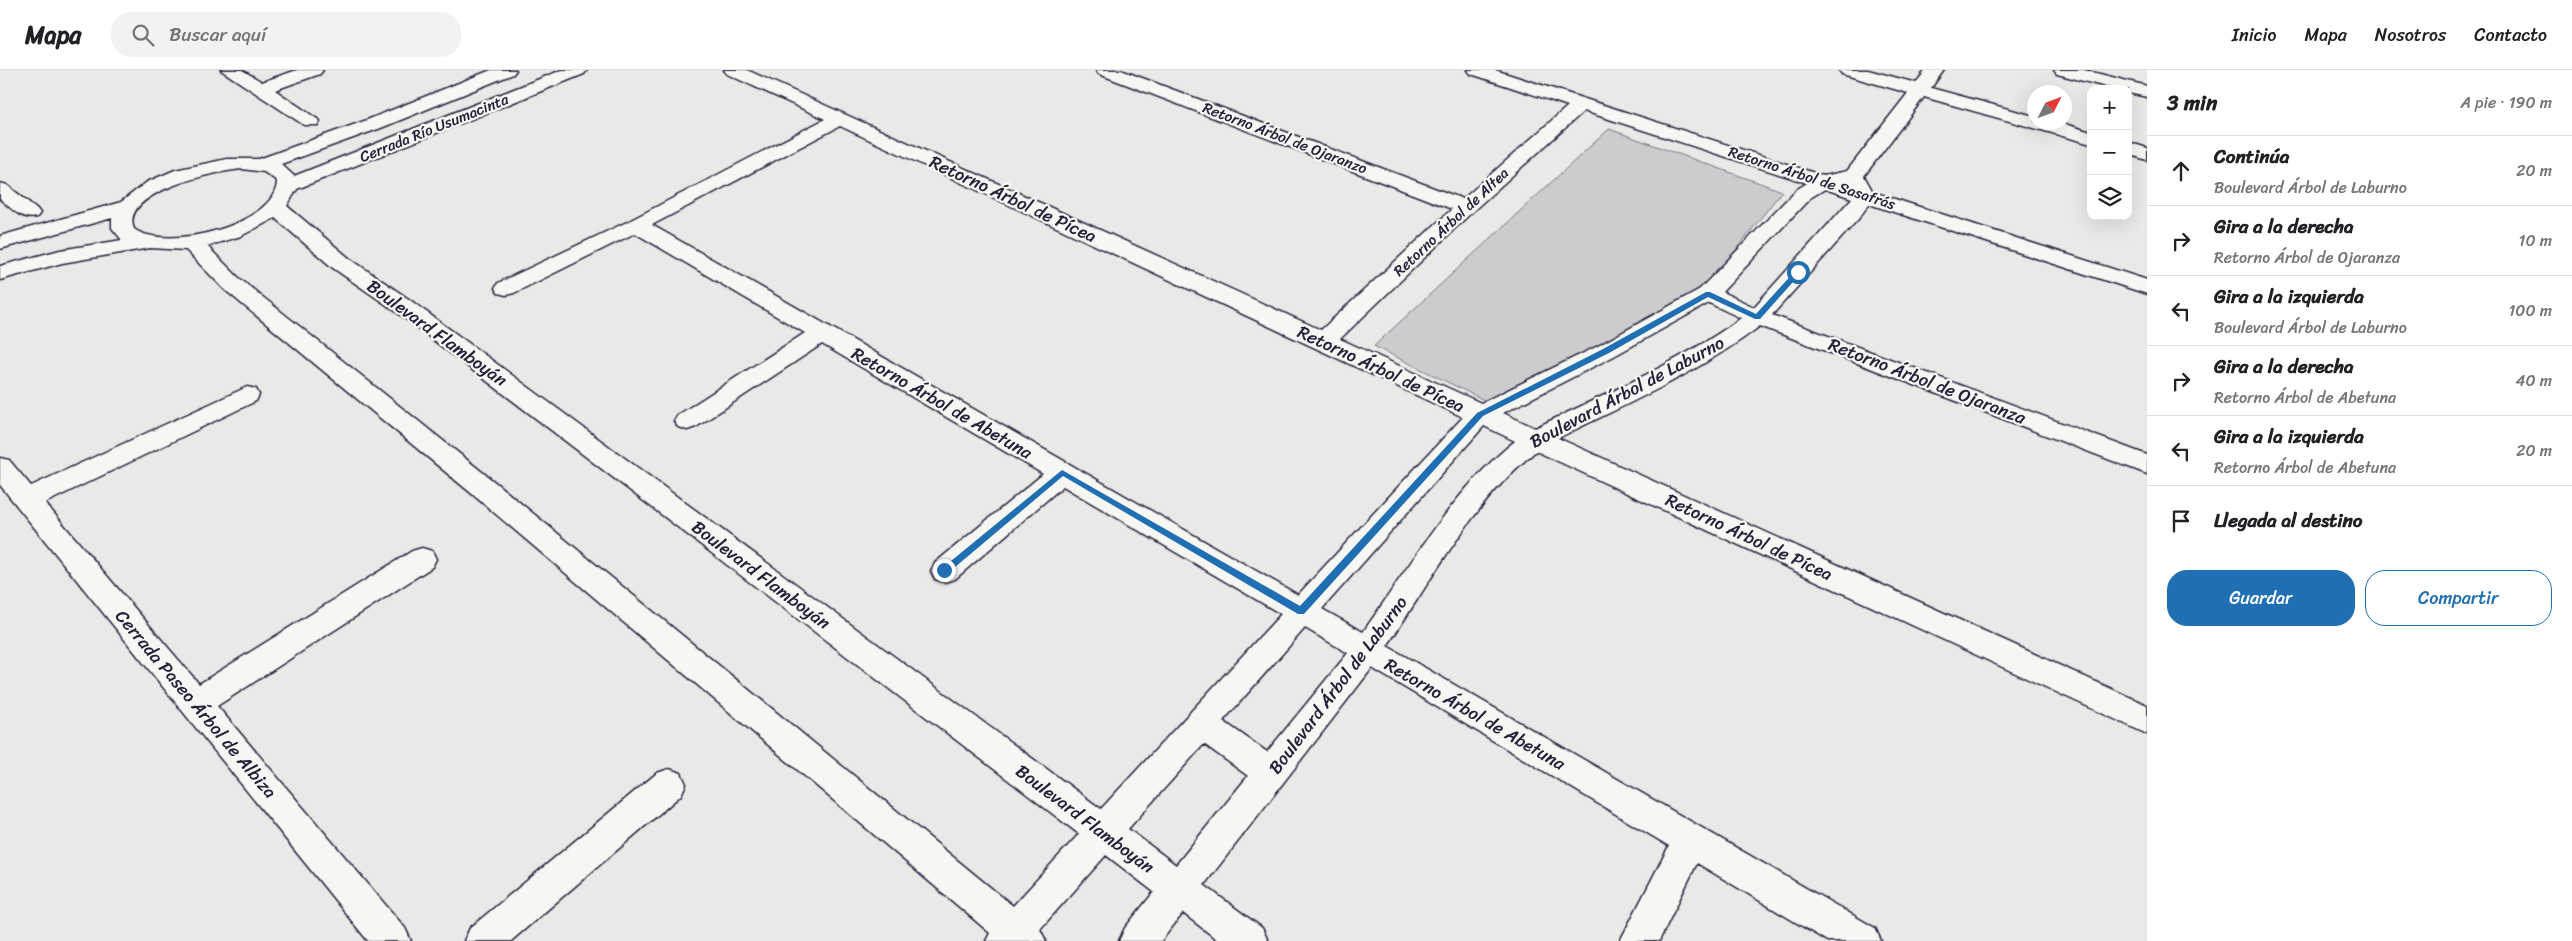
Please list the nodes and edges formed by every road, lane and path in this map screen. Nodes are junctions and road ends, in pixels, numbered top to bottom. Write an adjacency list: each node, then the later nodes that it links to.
1 (230, 70): 11 (street)
2 (314, 70): 11 (street)
3 (507, 70): 22 (street, Cerrada Río Usumacinta)
4 (578, 70): 26 (street, Cerrada Río Usumacinta)
5 (1105, 70): 27 (street, Retorno Árbol de Ojaranzo)
6 (1477, 70): 14 (street, Retorno Árbol de Sasafrás)
7 (1848, 70): 12 (street)
8 (1935, 70): 12 (street, Boulevard Árbol de Laburno)
9 (2063, 70): 13 (street)
10 (751, 73): 15 (street, Retorno Árbol de Pícea)
11 (260, 89): 17 (street)
12 (1920, 90): 16 (street); 24 (street, Boulevard Árbol de Laburno)
13 (2147, 92)
14 (1581, 104): 23 (street, Retorno Árbol de Sasafrás); 27 (street, Retorno Árbol de Altea)
15 (840, 119): 30 (street); 40 (street, Retorno Árbol de Pícea)
16 (2027, 120)
17 (311, 121)
18 (2063, 130): 19 (street)
19 (2087, 137)
20 (2132, 149): 21 (street)
21 (2147, 154)
22 (260, 165): 26 (street, Boulevard Flamboyán); 28 (street)
23 (1823, 182): 24 (street); 37 (street)
24 (1860, 186): 35 (street, Retorno Árbol de Sasafrás); 38 (street, Boulevard Árbol de Laburno)
25 (0, 189): 29 (street)
26 (282, 196): 32 (street, Cerrada Río Usumacinta); 58 (street, Boulevard Flamboyán)
27 (1466, 207): 40 (street, Retorno Árbol de Altea)
28 (127, 208): 31 (street); 33 (street)
29 (30, 214)
30 (636, 225): 36 (street); 39 (street, Retorno Árbol de Abetuna)
31 (150, 242): 32 (street, Cerrada Río Usumacinta); 34 (street)
32 (190, 242): 61 (street)
33 (0, 243)
34 (0, 273)
35 (2147, 286)
36 (506, 288)
37 (1708, 294): 38 (street, Retorno Árbol de Ojaranza); 42 (street)
38 (1757, 317): 44 (street, Boulevard Árbol de Laburno); 45 (street, Retorno Árbol de Ojaranza)
39 (822, 333): 43 (street); 47 (street, Retorno Árbol de Abetuna)
40 (1323, 342): 42 (street, Retorno Árbol de Pícea)
41 (247, 395): 48 (street)
42 (1480, 414): 44 (street, Retorno Árbol de Pícea); 51 (street)
43 (687, 421)
44 (1534, 439): 52 (street, Boulevard Árbol de Laburno); 54 (street, Retorno Árbol de Pícea)
45 (2147, 464)
46 (0, 467): 48 (street, Cerrada Paseo Árbol de Albiza)
47 (1062, 472): 50 (street); 51 (street, Retorno Árbol de Abetuna)
48 (28, 500): 53 (street, Cerrada Paseo Árbol de Albiza)
49 (422, 559): 53 (street)
50 (944, 570)
51 (1301, 611): 52 (street, Retorno Árbol de Abetuna); 55 (street)
52 (1368, 650): 56 (street, Boulevard Árbol de Laburno); 59 (street, Retorno Árbol de Abetuna)
53 (195, 703): 62 (street, Cerrada Paseo Árbol de Albiza)
54 (2147, 720)
55 (1200, 724): 56 (street); 58 (street)
56 (1271, 774): 60 (street, Boulevard Árbol de Laburno)
57 (669, 784): 63 (street)
58 (1103, 833): 60 (street, Boulevard Flamboyán); 61 (street)
59 (1690, 840): 66 (street); 67 (street, Retorno Árbol de Abetuna)
60 (1179, 889): 64 (street, Boulevard Árbol de Laburno); 65 (street, Boulevard Flamboyán)
61 (1016, 937)
62 (392, 941)
63 (483, 941)
64 (1138, 941)
65 (1249, 941)
66 (1639, 941)
67 (1862, 941)

